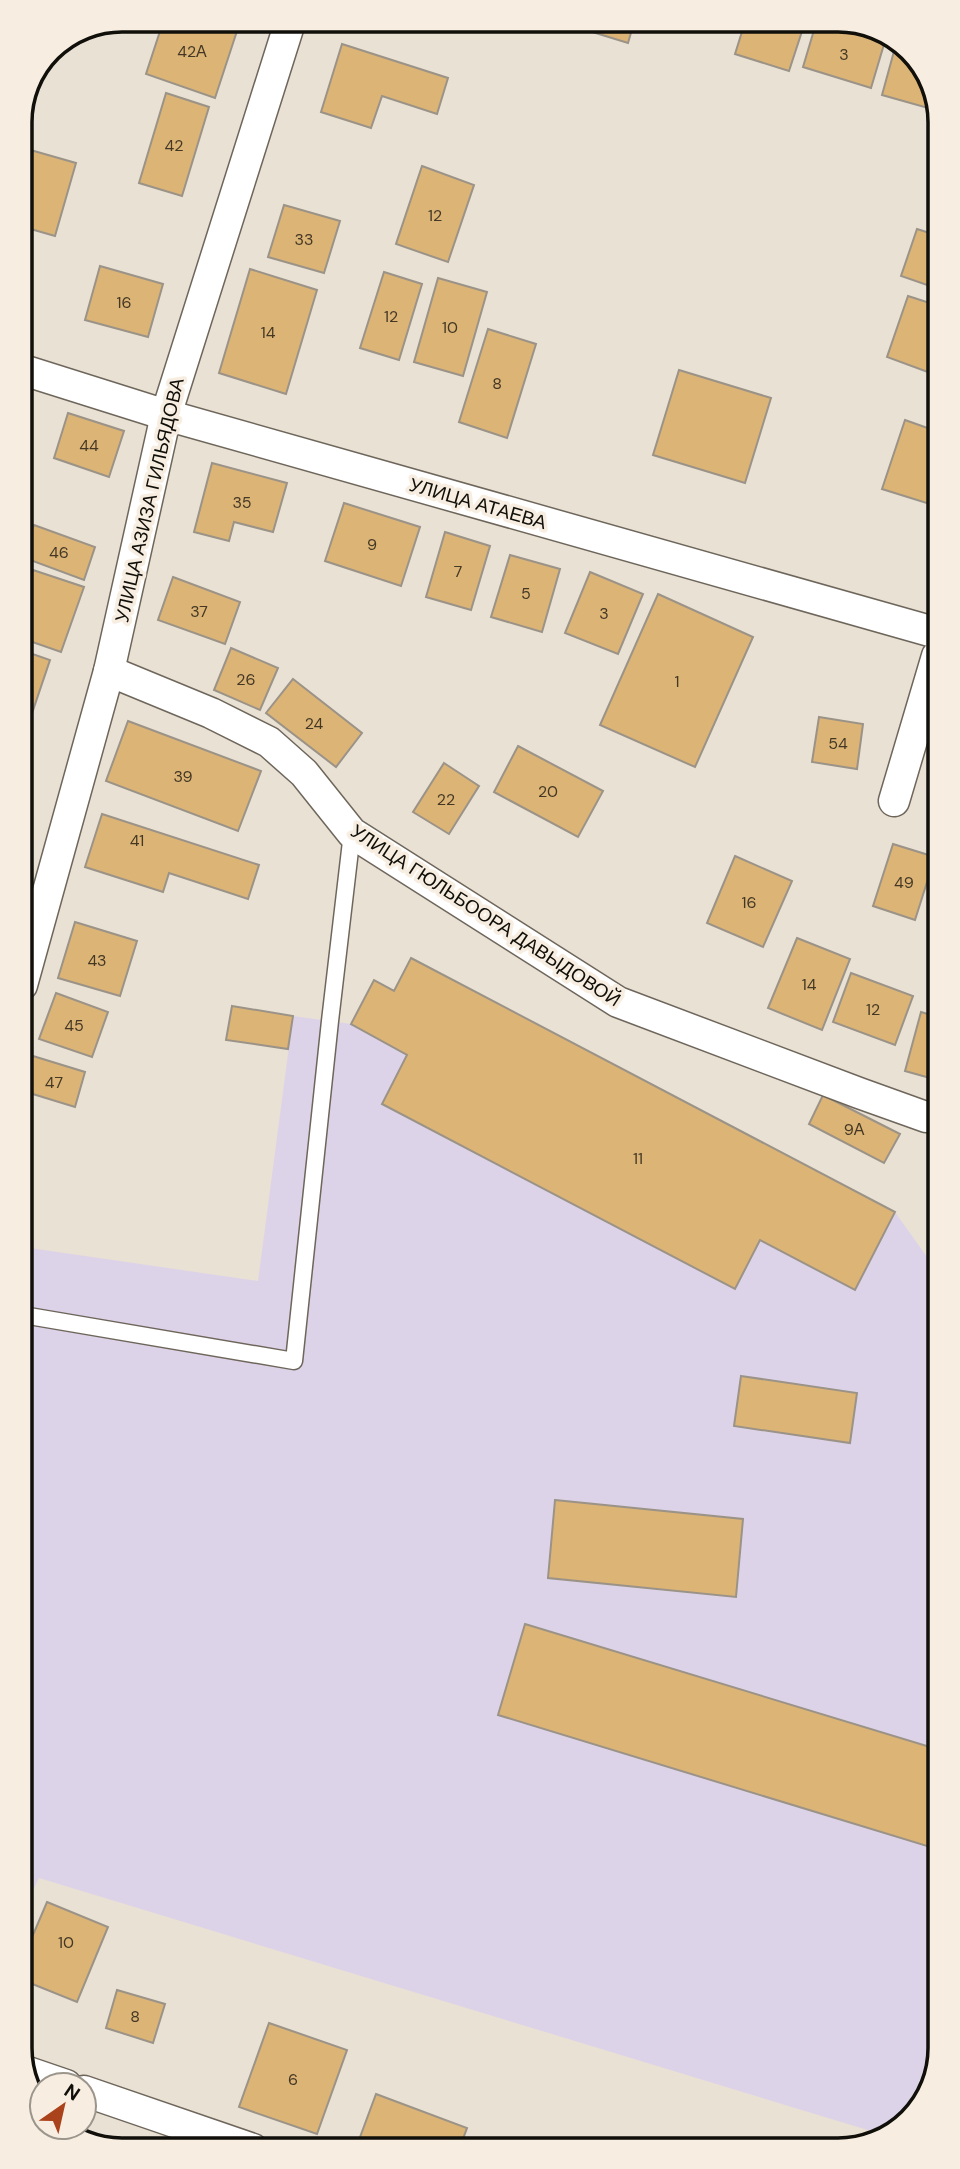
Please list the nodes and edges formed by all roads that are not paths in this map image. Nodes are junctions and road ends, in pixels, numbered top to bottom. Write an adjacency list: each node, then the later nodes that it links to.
1 (287, 32): 3 (street, УЛИЦА АЗИЗА ГИЛЬЯДОВА)
2 (32, 373): 3 (street, УЛИЦА АТАЕВА)
3 (166, 415): 4 (street, УЛИЦА АТАЕВА); 5 (street, УЛИЦА АЗИЗА ГИЛЬЯДОВА)
4 (928, 630)
5 (108, 671): 8 (street, УЛИЦА ГЮЛЬБООРА ДАВЫДОВОЙ); 9 (street, УЛИЦА АЗИЗА ГИЛЬЯДОВА)
6 (928, 686): 7 (street)
7 (894, 801)
8 (352, 833): 10 (street, УЛИЦА ГЮЛЬБООРА ДАВЫДОВОЙ); 11 (lane)
9 (32, 948)
10 (928, 1117)
11 (32, 1317)
12 (98, 2096): 13 (street)
13 (221, 2137)

